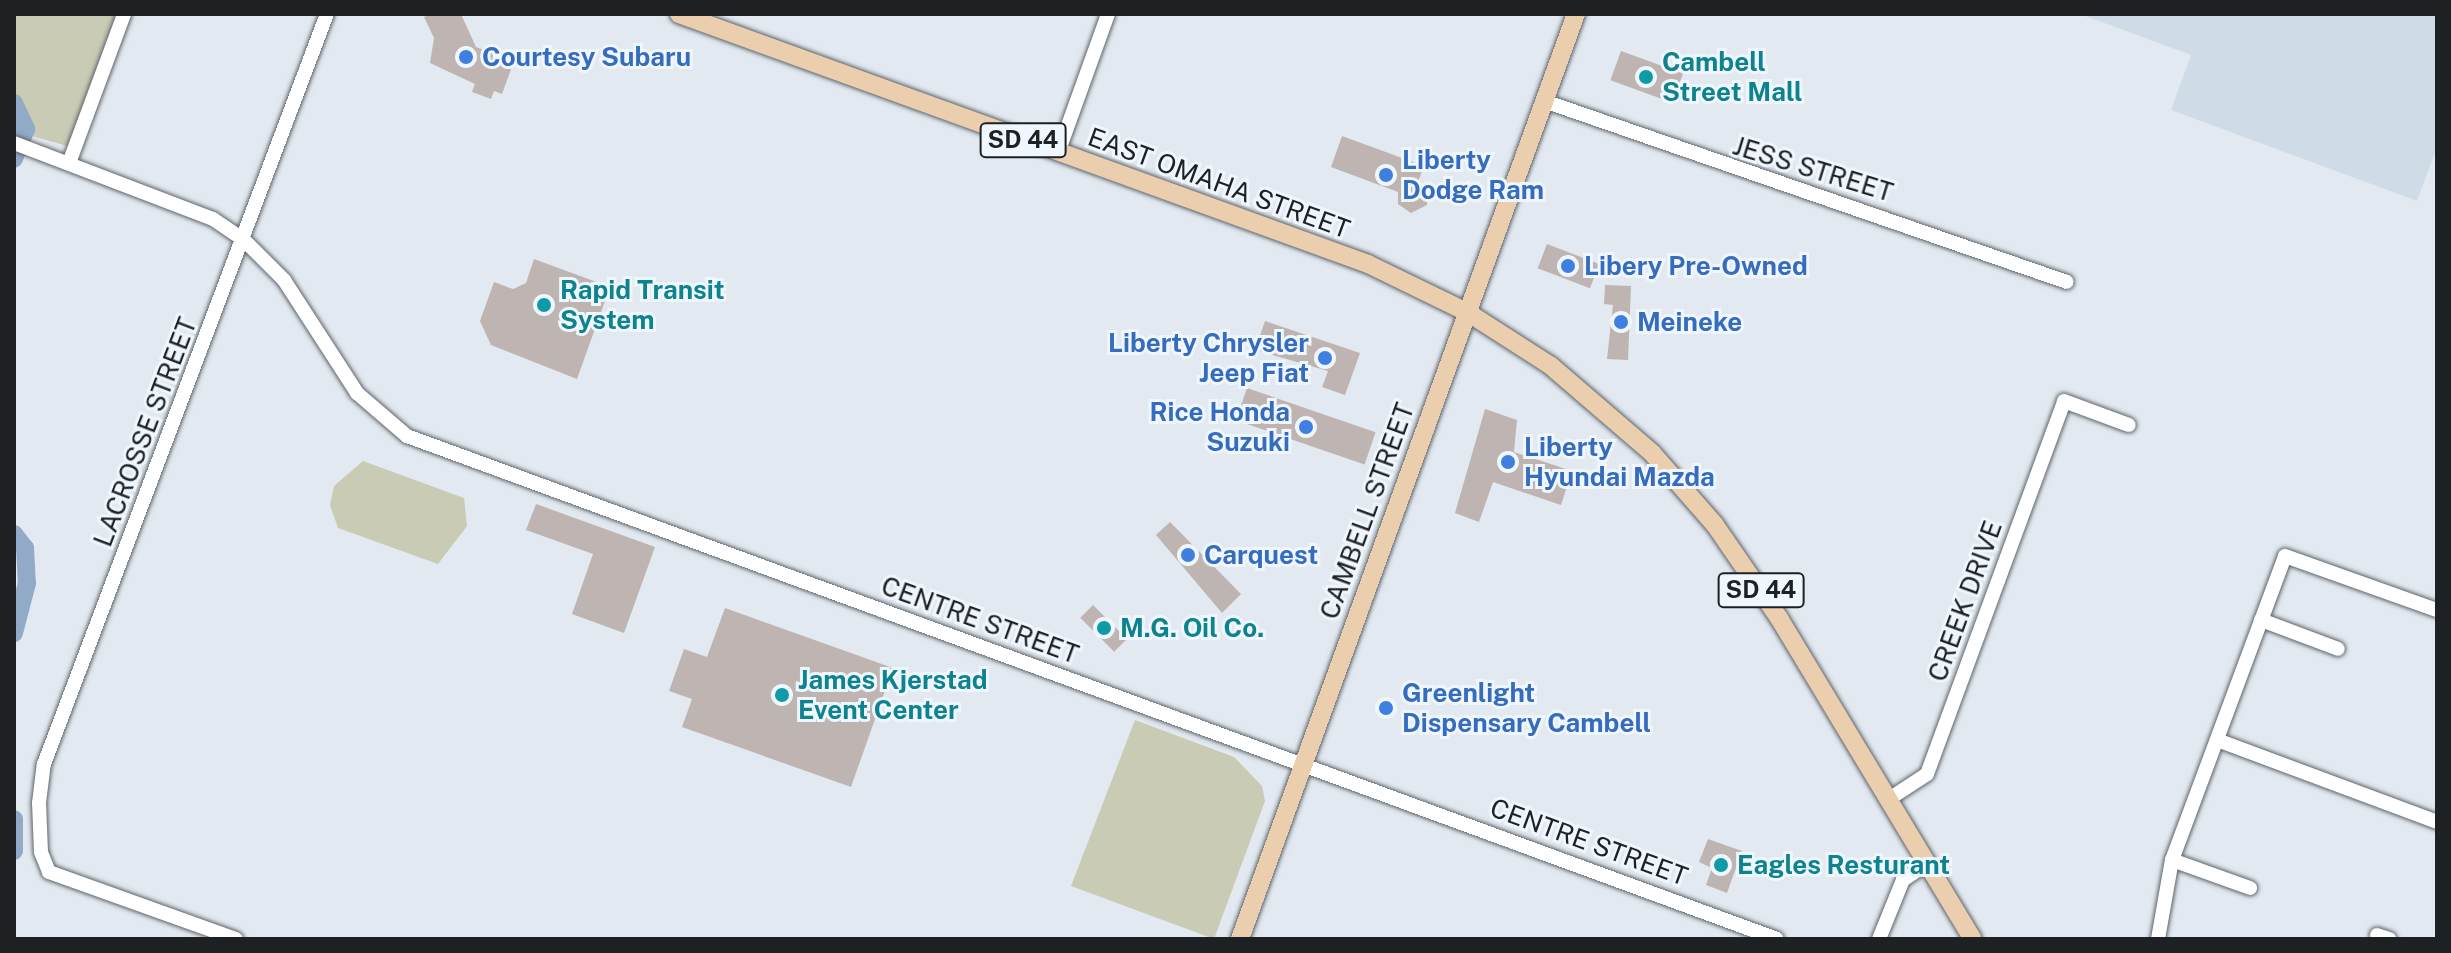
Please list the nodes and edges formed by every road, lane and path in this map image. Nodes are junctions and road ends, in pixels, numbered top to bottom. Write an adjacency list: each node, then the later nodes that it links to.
1 (124, 14): 9 (street)
2 (327, 14): 10 (street, LACROSSE STREET)
3 (679, 14): 8 (main road, EAST OMAHA STREET / SD 44)
4 (1108, 14): 8 (street)
5 (1576, 14): 6 (main road, CAMBELL STREET)
6 (1544, 101): 11 (street, JESS STREET); 12 (main road, CAMBELL STREET)
7 (14, 143): 9 (street, CENTRE STREET)
8 (1058, 153): 12 (main road, EAST OMAHA STREET / SD 44)
9 (69, 163): 10 (street, CENTRE STREET)
10 (244, 240): 18 (street, CENTRE STREET); 24 (street, LACROSSE STREET)
11 (2067, 282)
12 (1467, 312): 18 (main road, CAMBELL STREET); 19 (main road, SD 44)
13 (2129, 425): 19 (street, CREEK DRIVE)
14 (2437, 610): 15 (street)
15 (2261, 620): 16 (street); 17 (street)
16 (2338, 649)
17 (2217, 740): 20 (street); 21 (street)
18 (1303, 764): 25 (main road, CAMBELL STREET); 26 (street, CENTRE STREET)
19 (1889, 799): 22 (main road, SD 44)
20 (2437, 822)
21 (2172, 860): 23 (street); 29 (street)
22 (1927, 864): 27 (street); 28 (main road, SD 44)
23 (2250, 888)
24 (236, 939)
25 (1240, 939)
26 (1777, 939)
27 (1879, 939)
28 (1973, 939)
29 (2158, 939)

